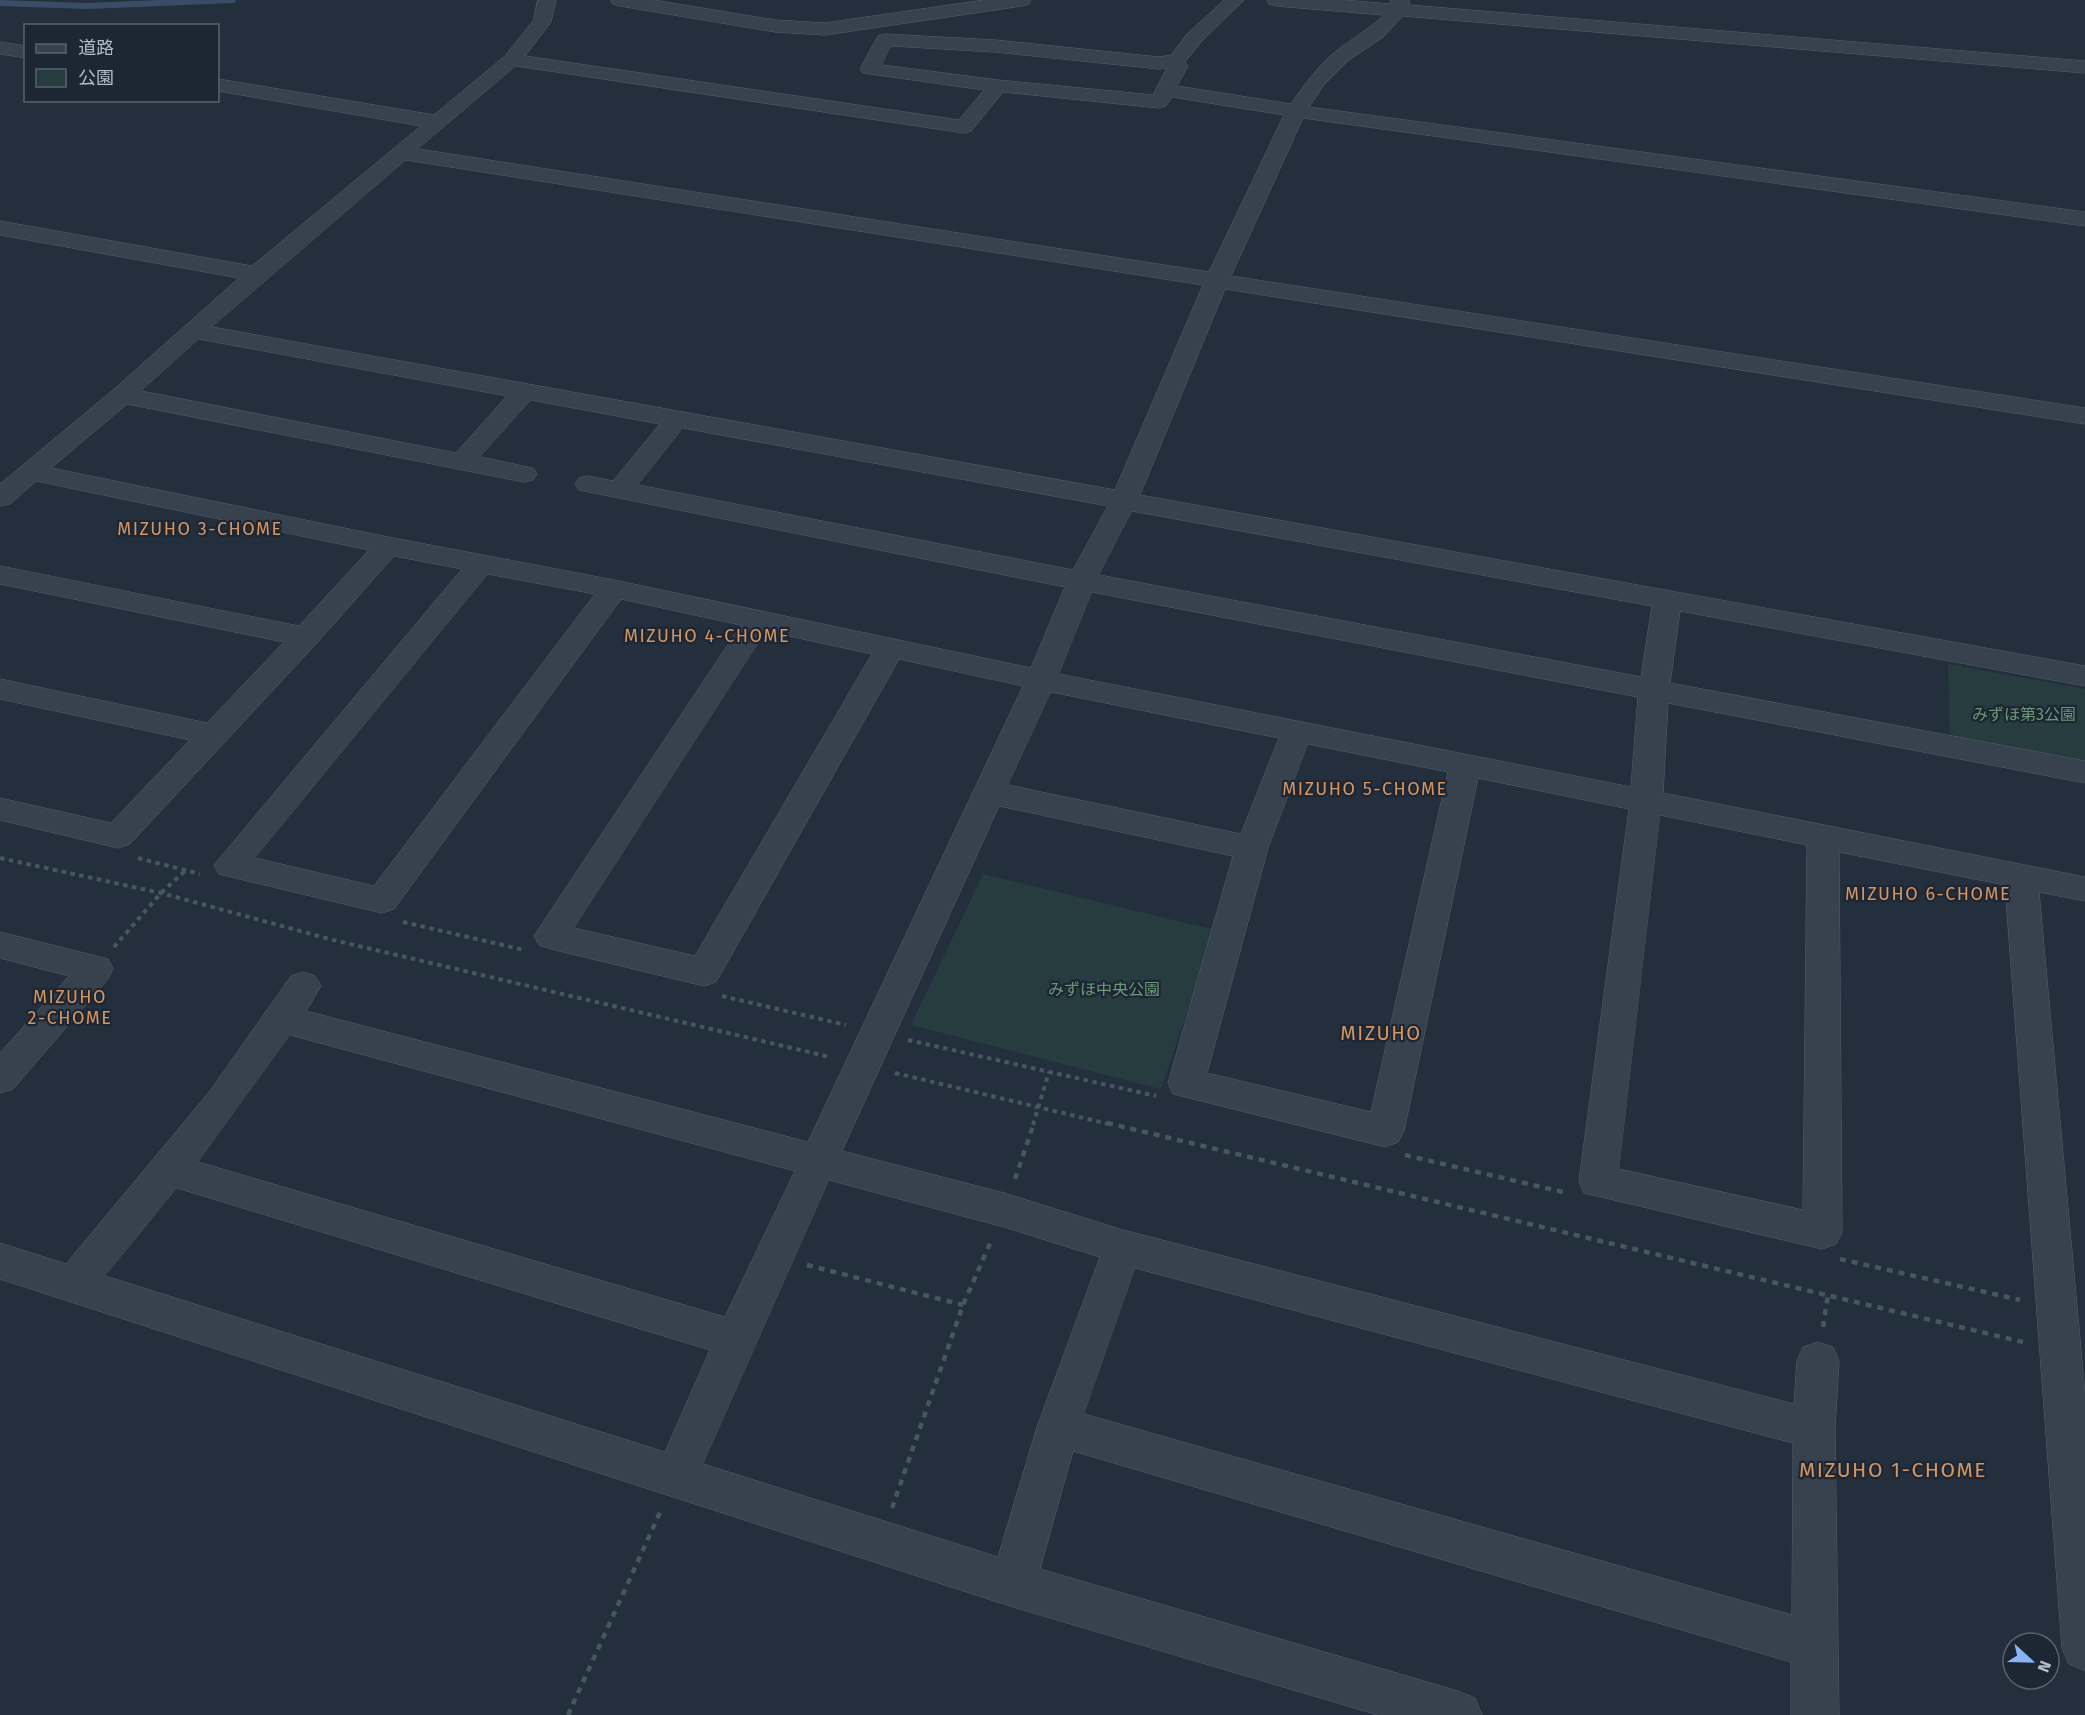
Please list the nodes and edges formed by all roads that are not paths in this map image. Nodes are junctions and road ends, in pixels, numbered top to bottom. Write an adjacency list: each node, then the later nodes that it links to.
1 (547, 0): 9 (street)
2 (620, 0): 3 (street)
3 (1022, 0)
4 (1235, 0): 10 (street)
5 (1276, 0): 6 (street)
6 (1400, 5): 11 (street); 15 (street)
7 (0, 48): 8 (street)
8 (24, 52)
9 (512, 60): 13 (street); 16 (street)
10 (1170, 61): 13 (street); 14 (street)
11 (2085, 67)
12 (219, 85): 16 (street)
13 (998, 86): 14 (street)
14 (1166, 90): 15 (street)
15 (1296, 111): 18 (street); 21 (street)
16 (437, 122): 17 (street)
17 (401, 153): 20 (street); 21 (street)
18 (2085, 219)
19 (0, 228): 20 (street)
20 (257, 274): 22 (street)
21 (1216, 282): 25 (street); 32 (street)
22 (195, 331): 23 (street); 24 (street)
23 (526, 390): 26 (street); 27 (street)
24 (122, 395): 27 (street); 29 (street)
25 (2085, 416)
26 (678, 418): 31 (street); 32 (street)
27 (462, 462): 28 (street)
28 (524, 474)
29 (12, 484): 33 (street)
30 (588, 484): 31 (street)
31 (620, 490): 36 (street)
32 (1124, 501): 36 (street); 38 (street)
33 (388, 546): 34 (street); 40 (street)
34 (481, 564): 37 (street); 37 (street)
35 (0, 575): 40 (street)
36 (1082, 581): 43 (street); 45 (street)
37 (614, 589): 39 (street)
38 (1667, 600): 42 (street); 45 (street)
39 (759, 620): 41 (street); 41 (street)
40 (306, 636): 47 (street)
41 (891, 647): 43 (street)
42 (2085, 675)
43 (1041, 680): 46 (street); 50 (street)
44 (0, 689): 47 (street)
45 (1654, 689): 49 (street); 51 (street)
46 (1298, 731): 48 (street); 54 (street)
47 (214, 735): 52 (street)
48 (1466, 765): 51 (street); 54 (street)
49 (2085, 772)
50 (988, 792): 54 (street); 61 (street)
51 (1646, 801): 53 (street); 53 (street)
52 (0, 808)
53 (1823, 837): 55 (street)
54 (1252, 848)
55 (2021, 877): 56 (street); 66 (street)
56 (2085, 889)
57 (0, 945): 60 (street)
58 (303, 986): 59 (street)
59 (283, 1018): 61 (street); 62 (street)
60 (0, 1078)
61 (819, 1161): 63 (street); 67 (street)
62 (170, 1170): 65 (street); 67 (street)
63 (1123, 1246): 69 (street); 70 (street)
64 (0, 1262): 65 (street)
65 (74, 1284): 71 (street)
66 (2066, 1295): 73 (street)
67 (736, 1339): 71 (street)
68 (1818, 1361): 70 (street)
69 (1058, 1427): 72 (street); 74 (street)
70 (1814, 1429): 74 (street)
71 (675, 1478): 72 (street)
72 (1013, 1584): 76 (street)
73 (2083, 1597): 75 (street)
74 (1814, 1646): 77 (street)
75 (2085, 1648)
76 (1458, 1715)
77 (1815, 1715)

